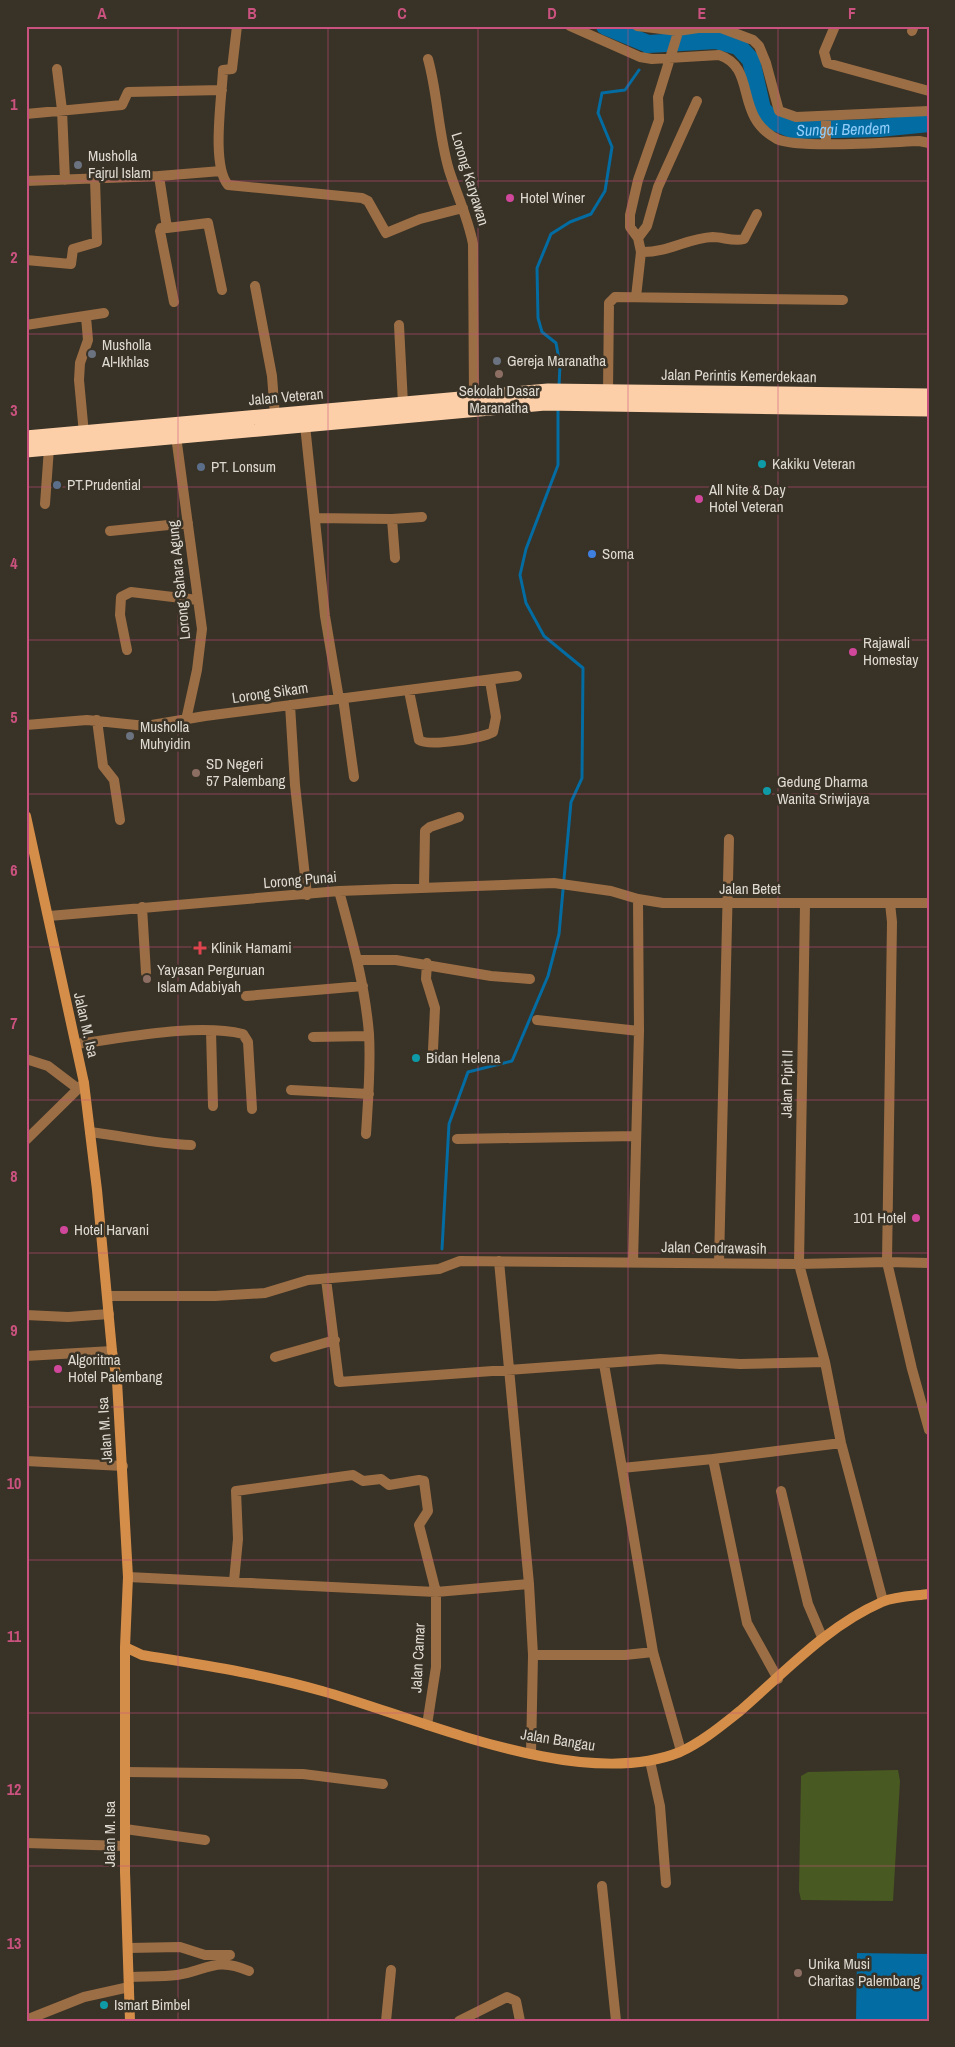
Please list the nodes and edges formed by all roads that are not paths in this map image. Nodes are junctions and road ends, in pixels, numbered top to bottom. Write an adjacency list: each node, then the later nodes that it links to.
1 (237, 26): 9 (street)
2 (637, 26): 5 (street)
3 (835, 26): 10 (street)
4 (573, 27): 6 (street)
5 (678, 32): 6 (street); 15 (street)
6 (672, 56): 16 (street); 26 (street)
7 (428, 59): 23 (street, Lorong Karyawan)
8 (57, 69): 12 (street)
9 (222, 90): 12 (street); 18 (street)
10 (929, 91)
11 (697, 101): 26 (street)
12 (62, 110): 14 (street); 21 (street)
13 (929, 111): 15 (street)
14 (26, 114)
15 (826, 119): 16 (street)
16 (826, 140): 17 (street)
17 (929, 143)
18 (221, 171): 19 (street); 23 (street)
19 (159, 176): 20 (street); 25 (street)
20 (95, 179): 21 (street); 28 (street)
21 (65, 180): 22 (street)
22 (26, 181)
23 (463, 208): 40 (street, Lorong Karyawan)
24 (757, 214): 27 (street)
25 (166, 228): 30 (street); 33 (street)
26 (638, 238): 27 (street)
27 (641, 252): 31 (street)
28 (26, 260)
29 (255, 286): 44 (street)
30 (222, 290)
31 (636, 297): 32 (street); 41 (street)
32 (843, 300)
33 (174, 302)
34 (104, 313): 35 (street)
35 (86, 317): 36 (street); 46 (street)
36 (26, 325)
37 (399, 325): 42 (street)
38 (929, 396): 41 (highway, Jalan Perintis Kemerdekaan)
39 (547, 397): 40 (highway, Jalan Veteran); 41 (highway); 45 (highway, Jalan Veteran)
40 (474, 398): 42 (highway, Jalan Veteran)
41 (608, 398): 43 (highway)
42 (403, 404): 44 (highway, Jalan Veteran)
43 (929, 409)
44 (275, 416): 46 (highway, Jalan Veteran)
45 (305, 425): 47 (highway, Jalan Veteran); 53 (street)
46 (84, 434): 48 (highway, Jalan Veteran)
47 (176, 436): 49 (highway, Jalan Veteran); 55 (street, Lorong Sahara Agung)
48 (26, 438)
49 (49, 448): 50 (highway, Jalan Veteran); 51 (street)
50 (26, 450)
51 (45, 504)
52 (422, 517): 54 (street)
53 (315, 518): 54 (street); 63 (street)
54 (392, 519): 57 (street)
55 (188, 523): 56 (street); 58 (street, Lorong Sahara Agung)
56 (110, 531)
57 (395, 558)
58 (198, 600): 59 (street); 66 (street, Lorong Sahara Agung)
59 (127, 650)
60 (517, 676): 61 (street, Lorong Sikam)
61 (490, 681): 62 (street, Lorong Sikam); 62 (street)
62 (409, 691): 63 (street, Lorong Sikam)
63 (341, 698): 64 (street, Lorong Sikam); 68 (street)
64 (290, 705): 66 (street, Lorong Sikam); 76 (street)
65 (97, 720): 66 (street, Lorong Sikam); 67 (street, Lorong Sikam); 71 (street)
66 (186, 720)
67 (26, 725)
68 (354, 777)
69 (26, 816): 83 (main road, Jalan M. Isa)
70 (459, 818): 74 (street)
71 (120, 820)
72 (728, 839): 80 (street)
73 (574, 884): 74 (street, Lorong Punai); 77 (street, Jalan Betet)
74 (424, 887): 75 (street, Lorong Punai)
75 (339, 892): 76 (street, Lorong Punai); 84 (street)
76 (307, 895): 82 (street, Lorong Punai)
77 (638, 899): 80 (street, Jalan Betet); 92 (street)
78 (890, 903): 79 (street, Jalan Betet); 81 (street, Jalan Betet); 111 (street)
79 (929, 903)
80 (726, 904): 81 (street, Jalan Betet); 112 (street)
81 (805, 904): 114 (street, Jalan Pipit II)
82 (142, 907): 83 (street, Lorong Punai); 86 (street)
83 (49, 916): 95 (main road, Jalan M. Isa)
84 (358, 960): 85 (street); 88 (street)
85 (427, 964): 87 (street); 96 (street)
86 (146, 973)
87 (530, 979)
88 (363, 986): 89 (street); 93 (street)
89 (246, 996)
90 (537, 1020): 92 (street)
91 (211, 1031): 95 (street); 101 (street); 102 (street)
92 (639, 1031): 105 (street)
93 (369, 1036): 94 (street); 100 (street)
94 (314, 1037)
95 (76, 1044): 98 (main road, Jalan M. Isa)
96 (433, 1050)
97 (26, 1059): 98 (street)
98 (80, 1085): 103 (main road, Jalan M. Isa); 106 (street)
99 (291, 1090): 100 (street)
100 (369, 1094): 104 (street)
101 (213, 1106)
102 (252, 1109)
103 (90, 1132): 108 (street); 116 (main road, Jalan M. Isa)
104 (366, 1134)
105 (636, 1136): 107 (street); 110 (street)
106 (26, 1140)
107 (457, 1140)
108 (191, 1144)
109 (499, 1261): 110 (street, Jalan Cendrawasih); 115 (street, Jalan Cendrawasih); 125 (street)
110 (633, 1262): 112 (street, Jalan Cendrawasih)
111 (887, 1262): 113 (street, Jalan Cendrawasih); 114 (street, Jalan Cendrawasih); 126 (street)
112 (719, 1263): 114 (street, Jalan Cendrawasih)
113 (929, 1263)
114 (800, 1264): 123 (street, Jalan Pipit II)
115 (326, 1278): 116 (street, Jalan Cendrawasih); 119 (street)
116 (107, 1296): 117 (main road, Jalan M. Isa)
117 (109, 1314): 118 (street); 120 (main road, Jalan M. Isa)
118 (26, 1315)
119 (335, 1340): 122 (street); 125 (street)
120 (112, 1351): 121 (street); 130 (main road, Jalan M. Isa)
121 (26, 1356)
122 (276, 1357)
123 (825, 1362): 124 (street); 127 (street, Jalan Pipit II)
124 (604, 1364): 125 (street); 131 (street)
125 (511, 1370): 135 (street)
126 (929, 1430)
127 (841, 1444): 128 (street); 139 (street, Jalan Pipit II)
128 (713, 1459): 131 (street); 146 (street)
129 (26, 1461): 130 (street)
130 (122, 1466): 133 (main road, Jalan M. Isa)
131 (622, 1468): 142 (street)
132 (781, 1490): 140 (street)
133 (128, 1577): 134 (street); 141 (main road, Jalan M. Isa)
134 (234, 1581): 136 (street); 136 (street, Jalan Camar)
135 (529, 1584): 136 (street); 143 (street)
136 (436, 1592): 147 (street, Jalan Camar)
137 (929, 1594): 138 (street); 139 (main road, Jalan Bangau)
138 (929, 1600)
139 (884, 1602): 140 (main road, Jalan Bangau)
140 (822, 1637): 146 (main road, Jalan Bangau)
141 (125, 1647): 144 (main road, Jalan Bangau); 145 (main road, Jalan M. Isa)
142 (653, 1652): 143 (street); 148 (street)
143 (533, 1655): 149 (street)
144 (142, 1656): 145 (main road); 147 (main road, Jalan Bangau)
145 (125, 1664): 151 (main road, Jalan M. Isa)
146 (778, 1678): 148 (main road, Jalan Bangau)
147 (427, 1725): 149 (main road, Jalan Bangau)
148 (681, 1751): 150 (main road, Jalan Bangau)
149 (531, 1754): 150 (main road, Jalan Bangau)
150 (650, 1761): 157 (street)
151 (125, 1772): 152 (street); 153 (main road, Jalan M. Isa)
152 (383, 1784)
153 (125, 1829): 154 (street); 156 (main road, Jalan M. Isa)
154 (205, 1840)
155 (26, 1843): 156 (street)
156 (126, 1846): 159 (main road, Jalan M. Isa)
157 (666, 1883)
158 (602, 1886): 169 (street)
159 (128, 1948): 160 (street); 163 (main road, Jalan M. Isa)
160 (230, 1955)
161 (391, 1970): 166 (street)
162 (249, 1971): 163 (street)
163 (129, 1982): 164 (street); 165 (main road, Jalan M. Isa)
164 (26, 2020)
165 (130, 2021)
166 (386, 2021)
167 (459, 2021): 168 (street)
168 (520, 2021)
169 (616, 2021)

